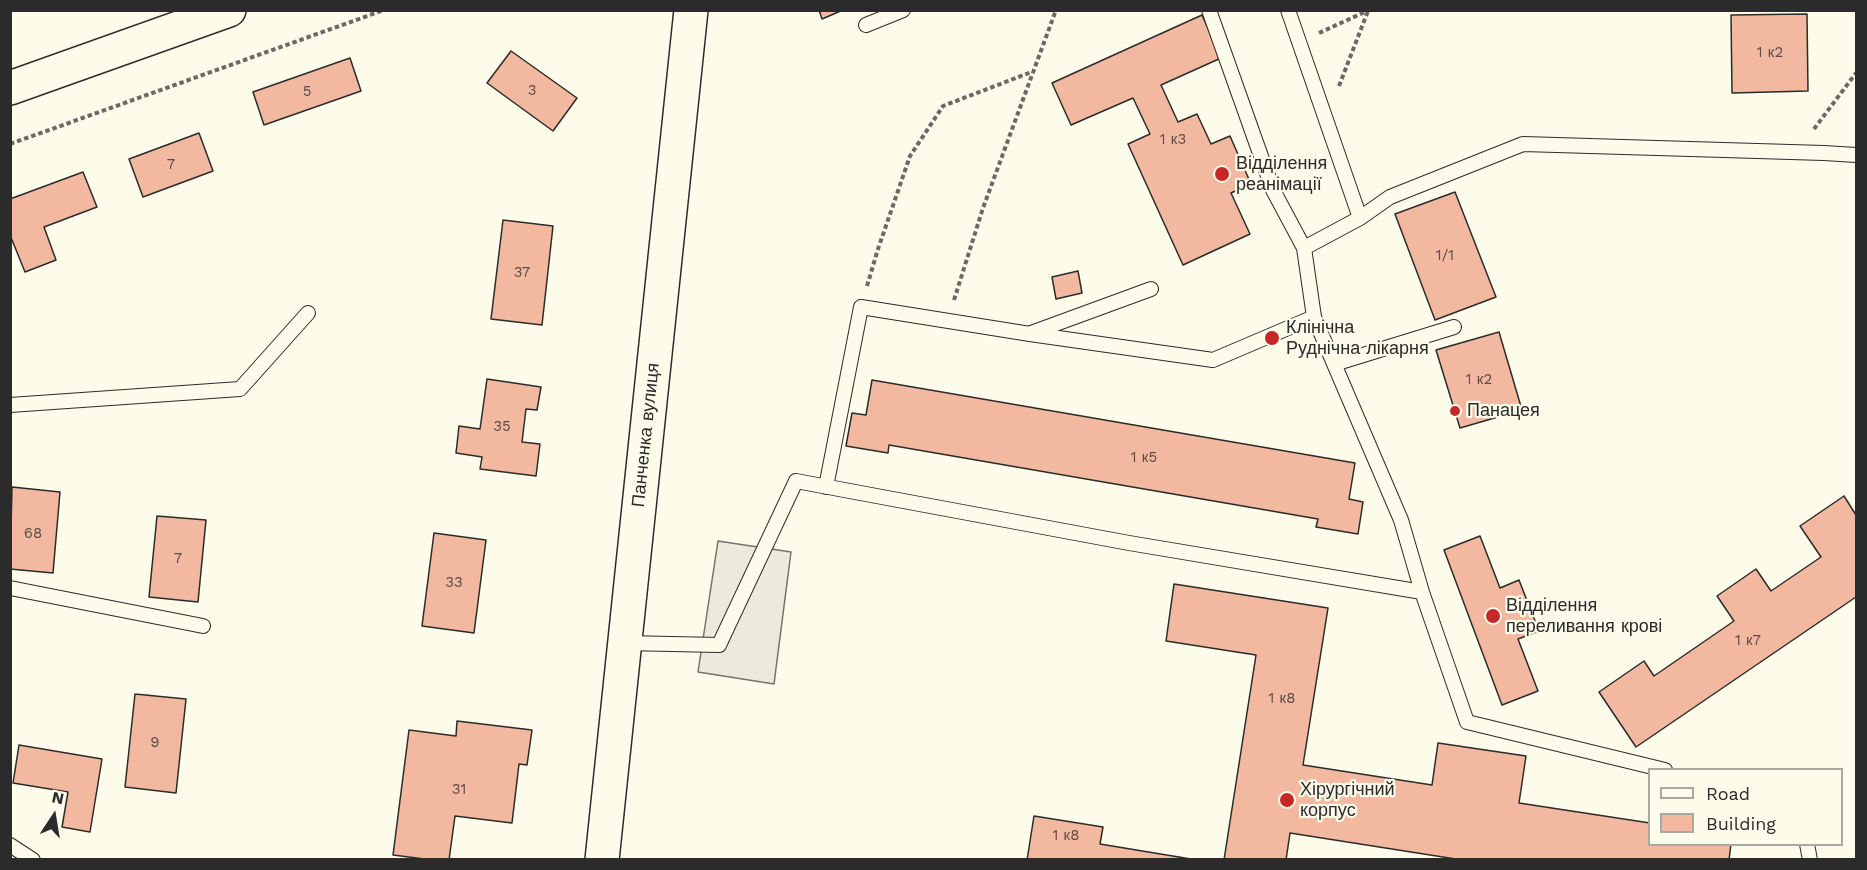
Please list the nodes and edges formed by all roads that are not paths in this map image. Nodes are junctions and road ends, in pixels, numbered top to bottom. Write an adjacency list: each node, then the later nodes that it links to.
1 (230, 10): 7 (street)
2 (691, 10): 22 (street, Панченка вулиця)
3 (903, 10): 6 (lane)
4 (1209, 10): 10 (lane)
5 (1288, 10): 9 (lane)
6 (866, 25)
7 (10, 88)
8 (1857, 155): 9 (lane)
9 (1360, 218): 10 (lane)
10 (1304, 248): 13 (lane)
11 (1150, 290): 15 (lane)
12 (308, 313): 17 (lane)
13 (1314, 317): 15 (lane); 16 (lane)
14 (1454, 327): 16 (lane)
15 (1030, 333): 18 (lane)
16 (1334, 364): 20 (lane)
17 (10, 405)
18 (826, 487): 20 (lane); 22 (lane)
19 (10, 588): 21 (lane)
20 (1422, 592): 23 (lane)
21 (203, 626)
22 (624, 644): 26 (street, Панченка вулиця)
23 (1657, 768)
24 (10, 845): 25 (lane)
25 (33, 860)
26 (602, 860)

